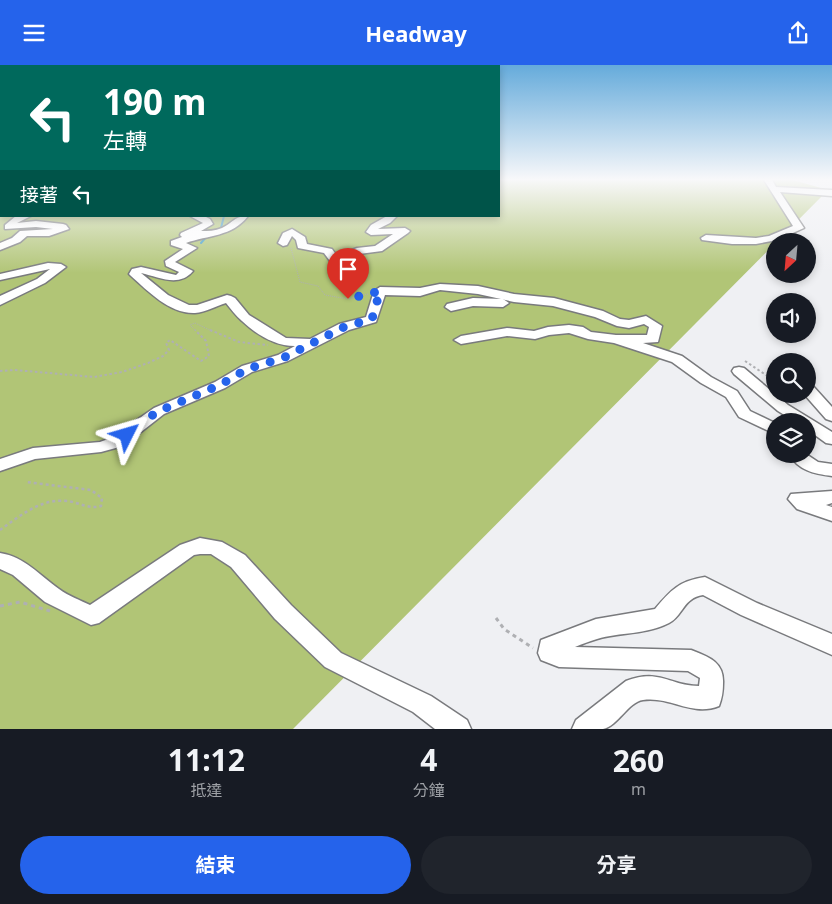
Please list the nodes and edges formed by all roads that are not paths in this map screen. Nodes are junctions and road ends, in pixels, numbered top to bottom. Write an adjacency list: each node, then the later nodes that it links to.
1 (789, 211): 7 (lane)
2 (23, 217): 9 (lane)
3 (197, 217): 6 (lane)
4 (242, 217): 6 (lane)
5 (391, 217): 8 (lane)
6 (202, 235): 16 (lane)
7 (706, 238)
8 (285, 239)
9 (0, 247)
10 (0, 277): 11 (lane)
11 (0, 301)
12 (569, 306): 13 (lane); 14 (lane); 16 (lane)
13 (450, 307)
14 (616, 339): 15 (lane); 21 (lane)
15 (461, 340)
16 (311, 343): 25 (lane)
17 (742, 366): 19 (lane)
18 (816, 398): 20 (lane)
19 (792, 413)
20 (832, 416)
21 (766, 425)
22 (816, 429): 23 (lane)
23 (832, 439)
24 (803, 463): 26 (lane)
25 (0, 465)
26 (832, 469)
27 (832, 497): 28 (lane)
28 (832, 514)
29 (0, 561): 31 (lane)
30 (832, 645): 32 (lane)
31 (458, 729)
32 (585, 729)

